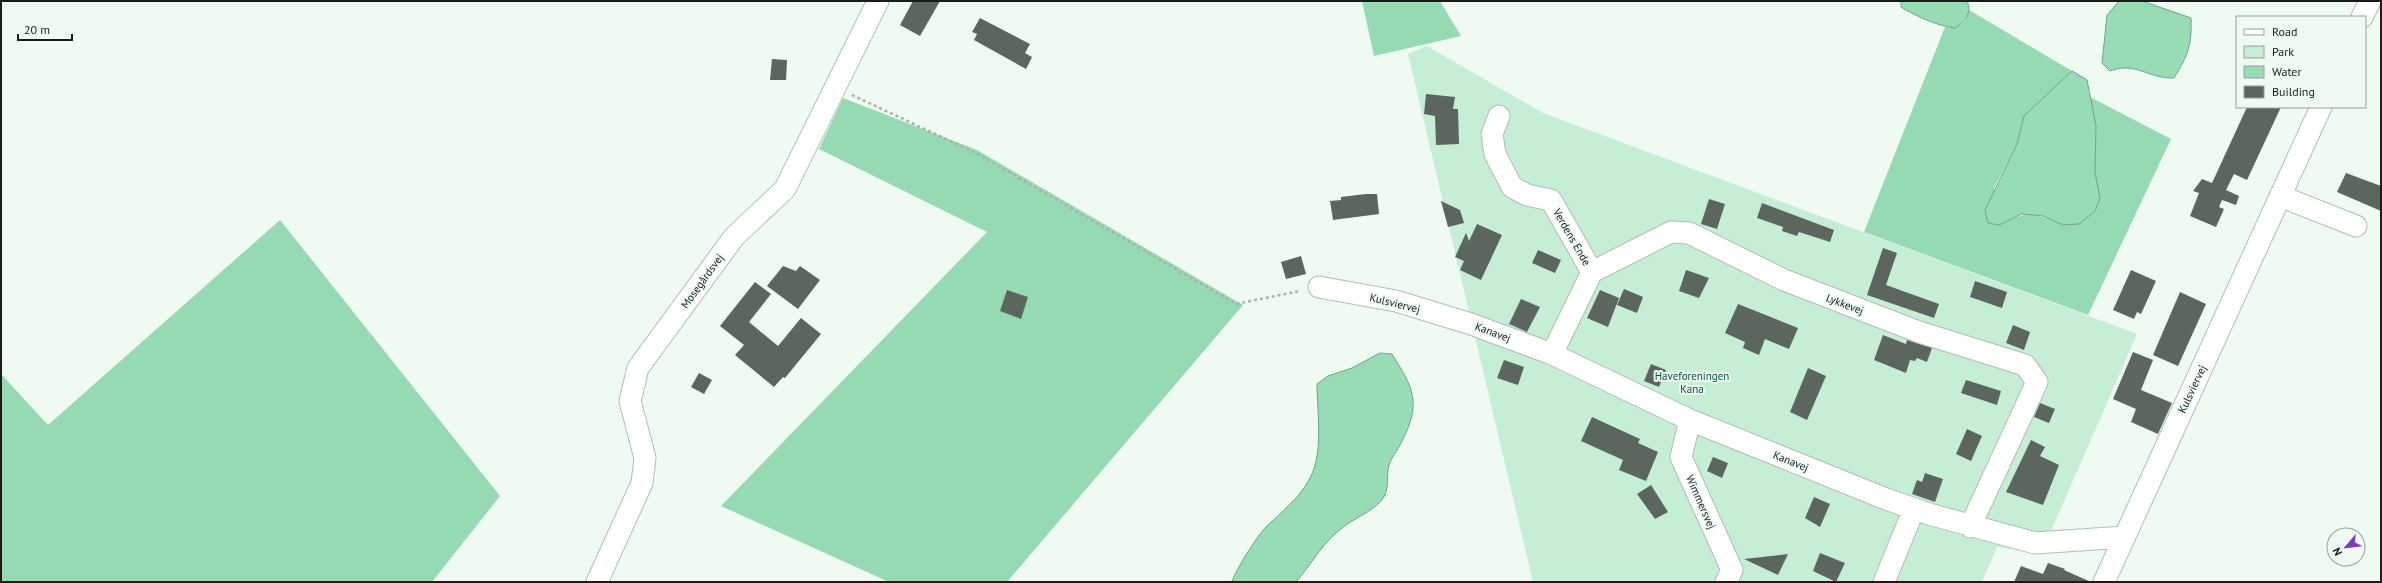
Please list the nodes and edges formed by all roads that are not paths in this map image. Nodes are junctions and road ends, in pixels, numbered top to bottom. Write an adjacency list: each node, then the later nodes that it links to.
1 (878, 1): 16 (street, Mosegårdsvej)
2 (2370, 1): 3 (street)
3 (2362, 16)
4 (2321, 108): 6 (street, Kulsviervej)
5 (1499, 116): 8 (street, Verdens Ende)
6 (2280, 196): 7 (street); 15 (street, Kulsviervej)
7 (2356, 226)
8 (1592, 272): 11 (street); 14 (street, Lykkevej)
9 (1319, 287): 10 (street, Kulsviervej)
10 (1470, 324): 11 (street, Kanavej)
11 (1552, 354): 12 (street, Kanavej)
12 (1690, 420): 13 (street, Kanavej); 17 (street, Wimmersvej)
13 (1914, 509): 14 (street, Kanavej); 18 (street)
14 (1970, 527): 15 (street, Kanavej)
15 (2125, 537): 19 (street, Kulsviervej)
16 (597, 582)
17 (1726, 582)
18 (1884, 582)
19 (2104, 582)

